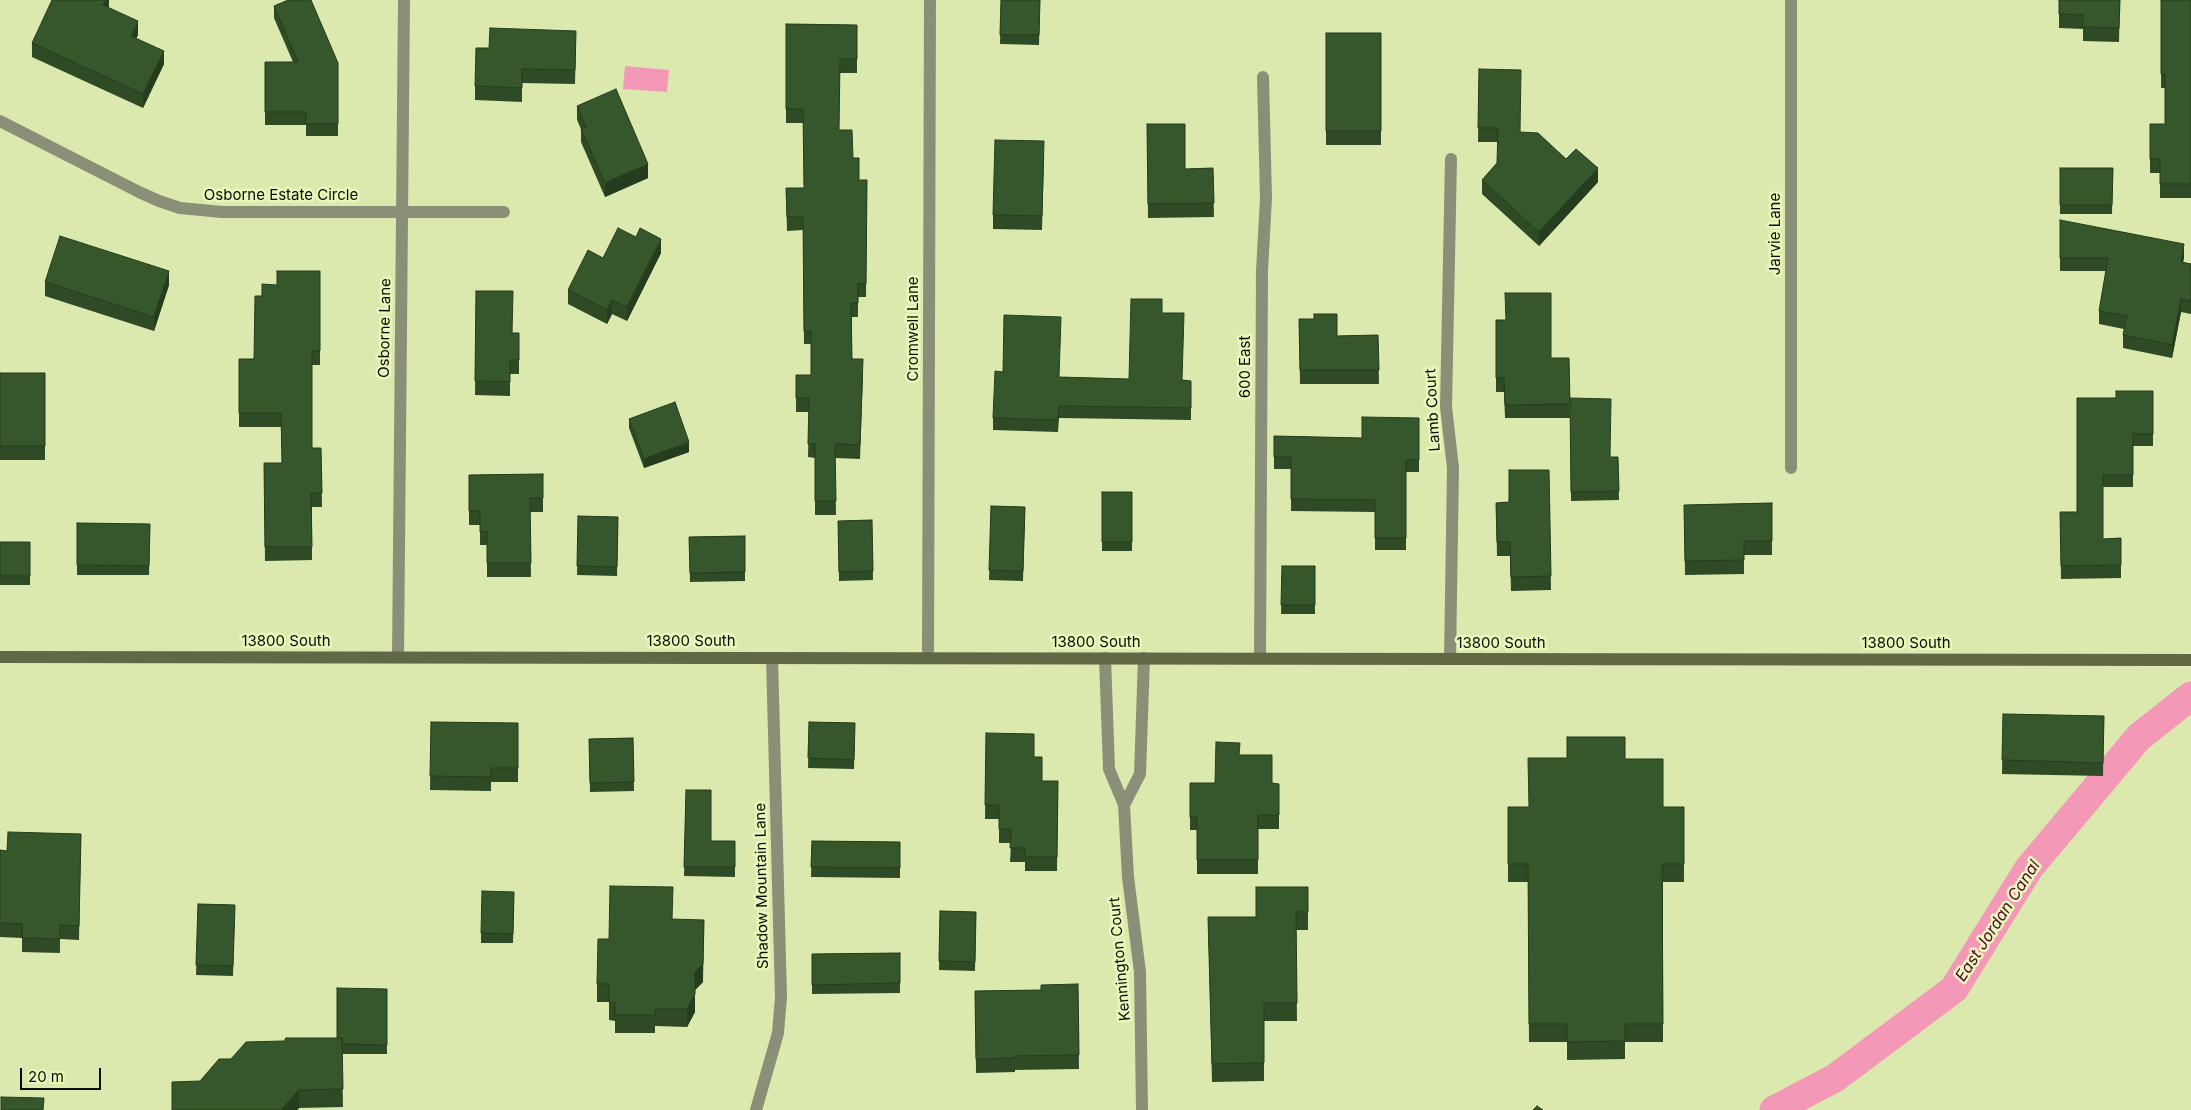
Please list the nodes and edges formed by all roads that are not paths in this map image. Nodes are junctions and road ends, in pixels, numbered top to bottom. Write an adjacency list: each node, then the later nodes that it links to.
1 (404, 0): 7 (street, Osborne Lane)
2 (930, 0): 13 (street, Cromwell Lane)
3 (1791, 0): 9 (street, Jarvie Lane)
4 (1263, 77): 16 (street, 600 East)
5 (0, 121): 7 (street, Osborne Estate Circle)
6 (1451, 159): 17 (street, Lamb Court)
7 (402, 211): 8 (street, Osborne Estate Circle); 11 (street, Osborne Lane)
8 (504, 212)
9 (1791, 468)
10 (0, 657): 11 (main road, 13800 South)
11 (398, 657): 12 (main road, 13800 South)
12 (772, 658): 13 (main road, 13800 South); 20 (street, Shadow Mountain Lane)
13 (928, 658): 14 (main road, 13800 South)
14 (1105, 658): 15 (main road, 13800 South); 19 (street, Kennington Court)
15 (1144, 658): 16 (main road, 13800 South); 19 (street, Kennington Court)
16 (1260, 658): 17 (main road, 13800 South)
17 (1450, 659): 18 (main road, 13800 South)
18 (2191, 660)
19 (1124, 806): 21 (street, Kennington Court)
20 (756, 1110)
21 (1142, 1110)

